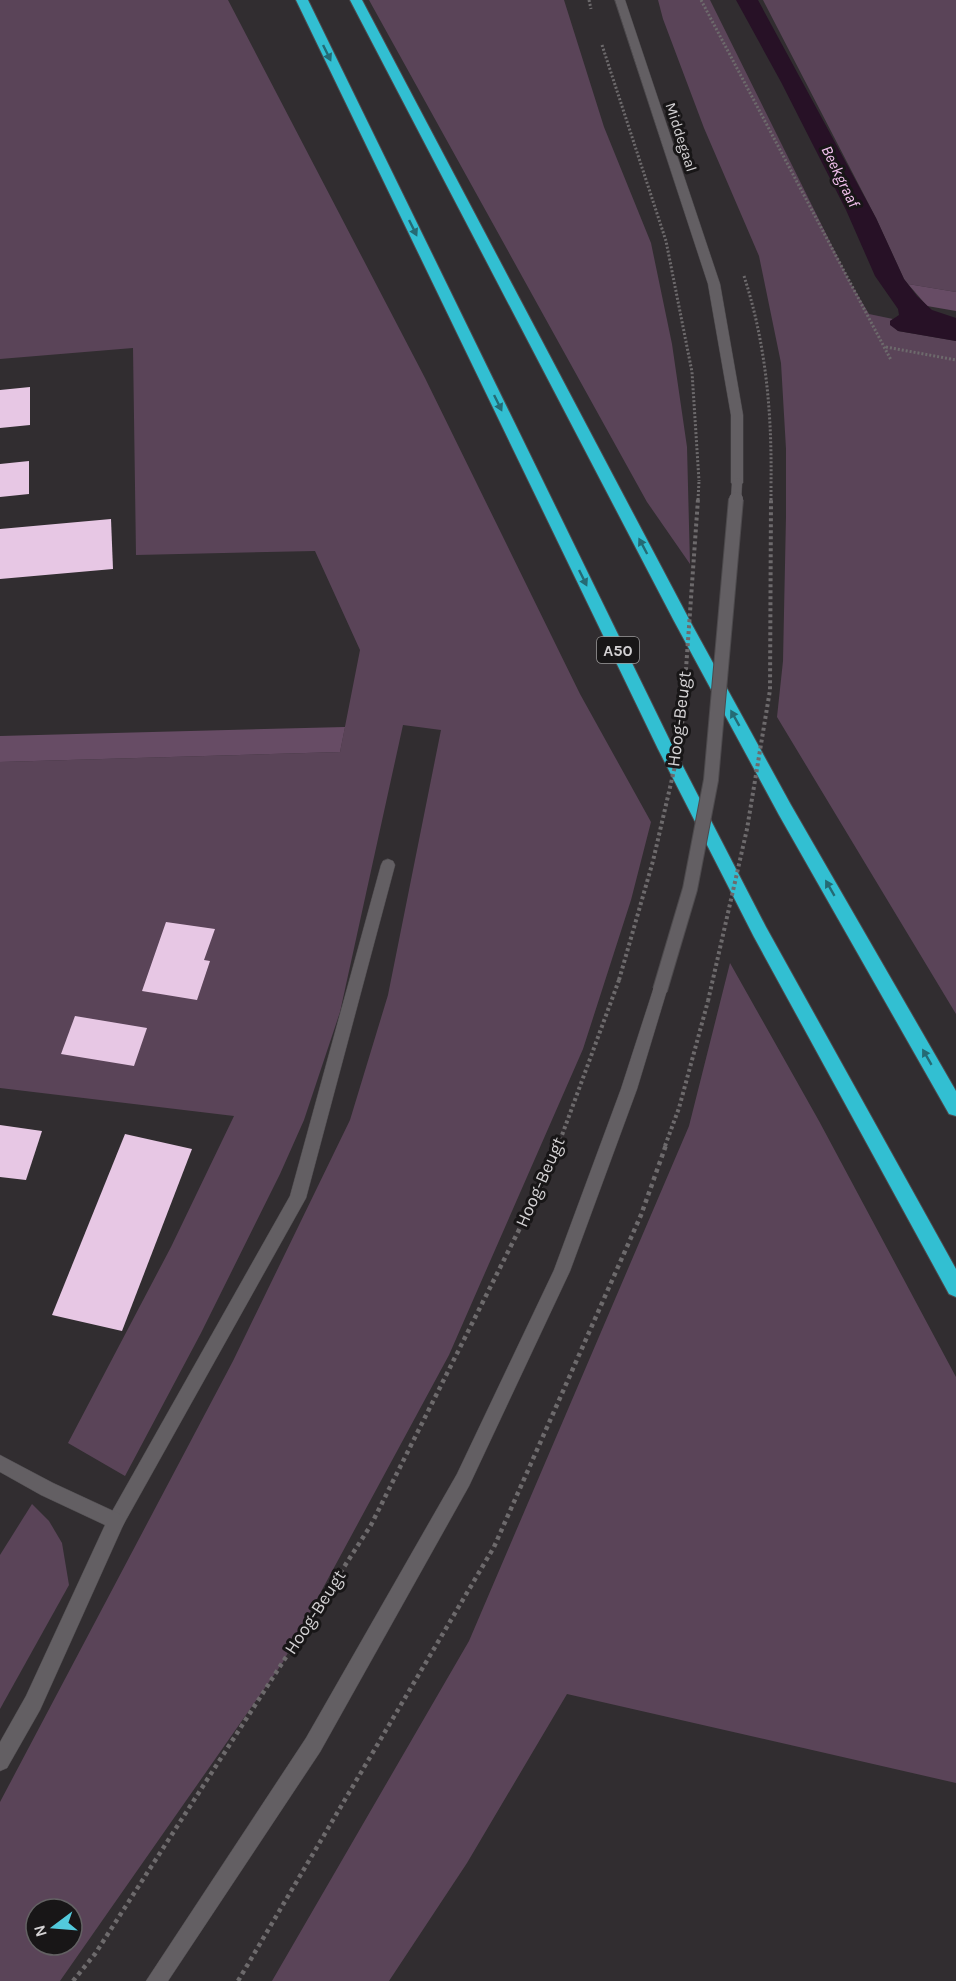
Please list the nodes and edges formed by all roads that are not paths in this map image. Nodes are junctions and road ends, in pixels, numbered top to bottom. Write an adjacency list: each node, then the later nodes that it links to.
1 (302, 0): 7 (highway, A50, one-way to 7)
2 (356, 0): 6 (highway, one-way to 2)
3 (620, 0): 4 (street, Middegaal)
4 (714, 284): 11 (street, Hoog-Beugt, bridge)
5 (388, 865): 9 (street)
6 (956, 1108)
7 (956, 1288)
8 (0, 1462): 9 (street)
9 (116, 1521): 10 (street)
10 (0, 1761)
11 (156, 1981)

